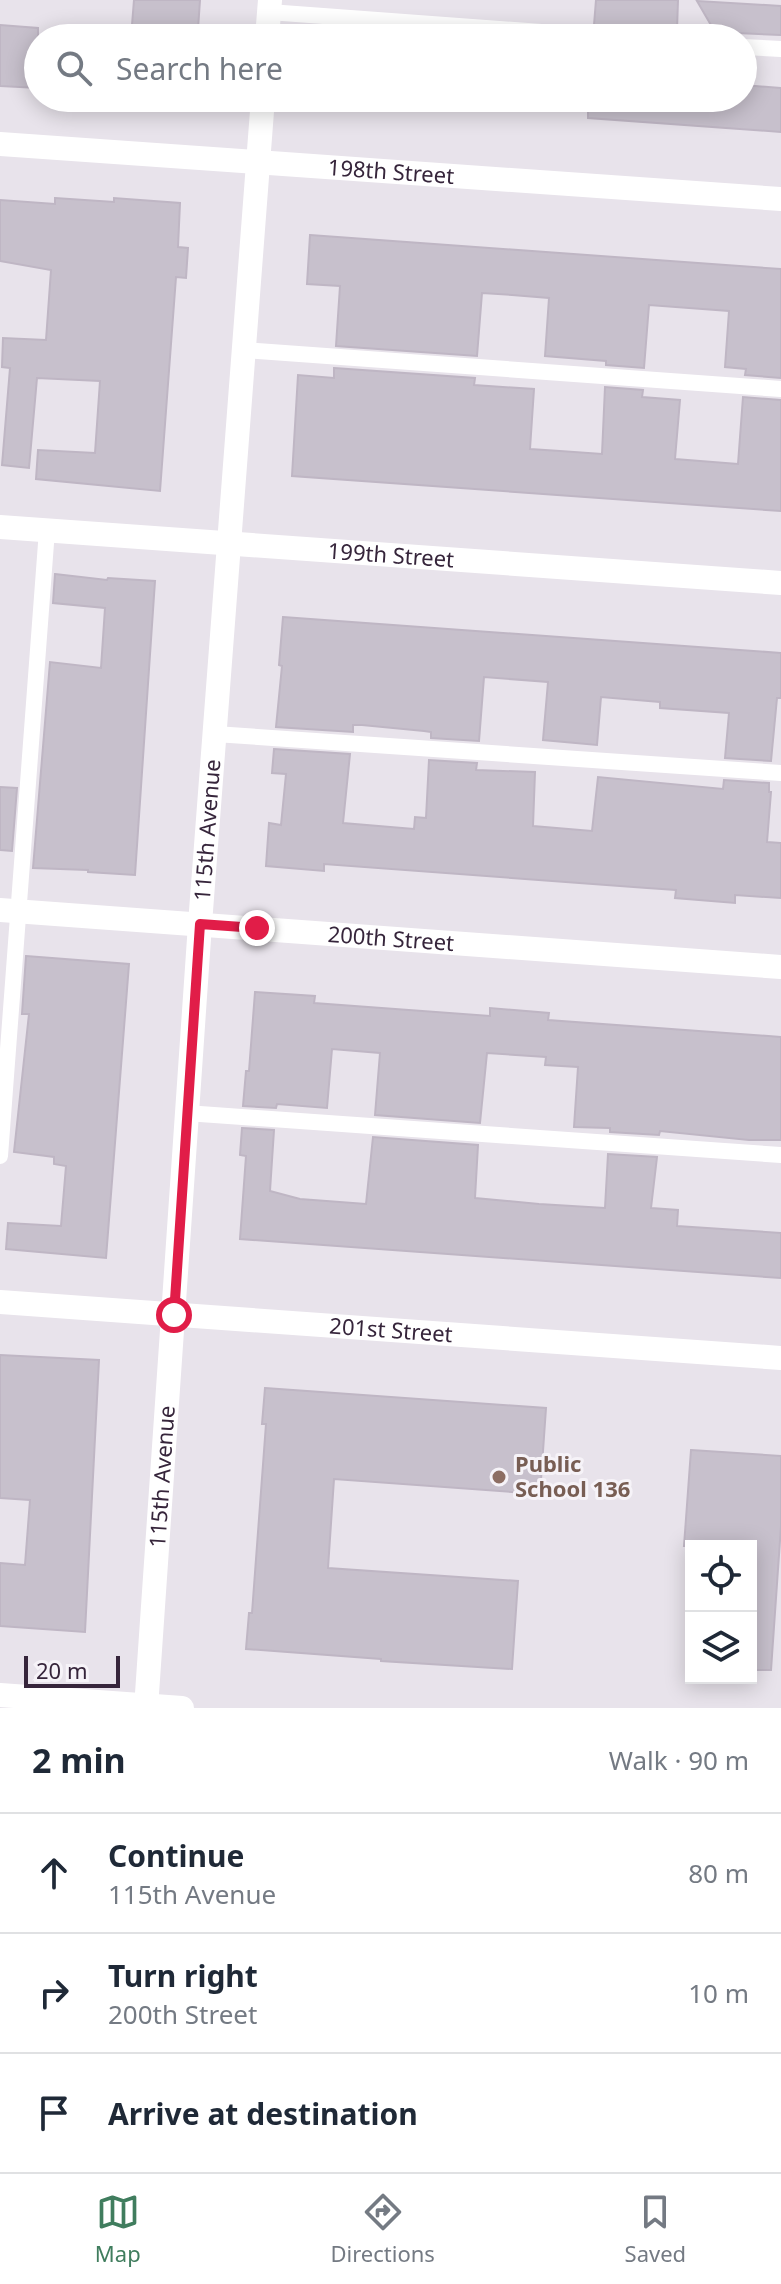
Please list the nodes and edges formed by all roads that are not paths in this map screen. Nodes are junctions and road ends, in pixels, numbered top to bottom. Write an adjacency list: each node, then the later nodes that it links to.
1 (270, 6): 2 (lane)
2 (469, 24)
3 (757, 48): 4 (lane)
4 (781, 49)
5 (262, 112): 7 (street, 115th Avenue)
6 (0, 144): 7 (street, 198th Street)
7 (258, 162): 8 (street, 198th Street); 9 (street, 115th Avenue)
8 (781, 199)
9 (244, 350): 10 (lane); 13 (street, 115th Avenue)
10 (781, 389)
11 (0, 527): 12 (street, 199th Street)
12 (47, 530): 13 (street, 199th Street); 17 (lane)
13 (230, 543): 14 (street, 199th Street); 15 (street, 115th Avenue)
14 (781, 583)
15 (215, 734): 16 (lane); 18 (street, 115th Avenue)
16 (781, 773)
17 (9, 911): 18 (street, 200th Street); 22 (lane)
18 (200, 924): 19 (street, 200th Street); 20 (street, 115th Avenue)
19 (781, 967)
20 (186, 1113): 21 (lane); 24 (street, 115th Avenue)
21 (781, 1155)
22 (0, 1156)
23 (0, 1302): 24 (street, 201st Street)
24 (174, 1315): 25 (street, 201st Street); 27 (street, 115th Avenue)
25 (781, 1358)
26 (0, 1695): 27 (street)
27 (146, 1707): 28 (street)
28 (182, 1708)

